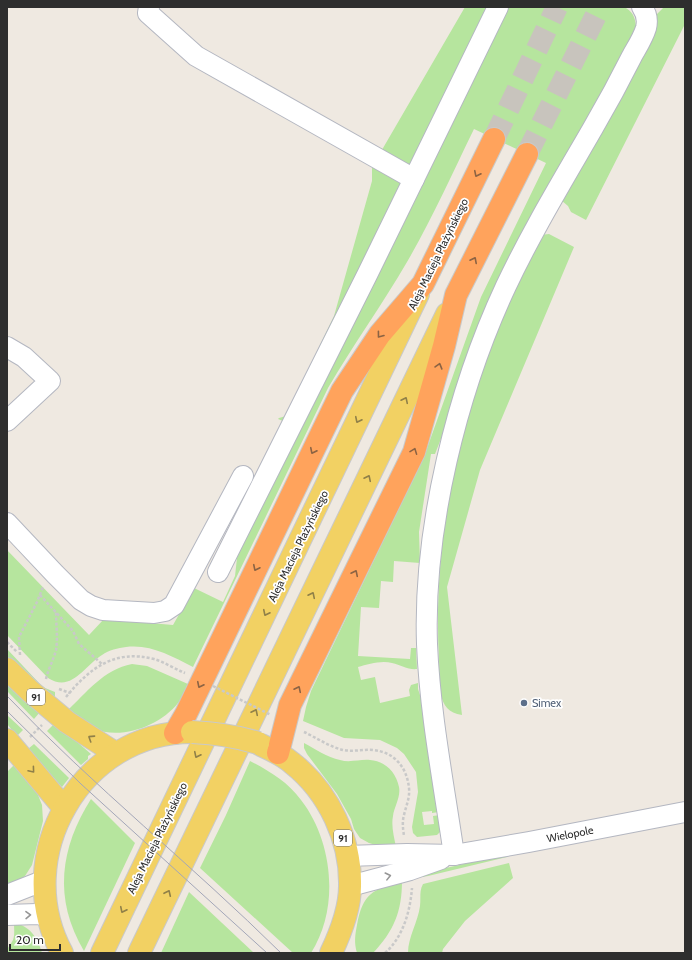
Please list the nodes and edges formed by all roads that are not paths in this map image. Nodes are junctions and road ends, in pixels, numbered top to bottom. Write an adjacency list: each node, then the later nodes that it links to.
1 (149, 7): 6 (street)
2 (498, 7): 6 (street)
3 (642, 7): 21 (street)
4 (494, 139): 7 (highway, Aleja Macieja Płażyńskiego, one-way to 7)
5 (527, 154): 8 (highway, one-way to 5)
6 (414, 179): 13 (street)
7 (423, 284): 15 (highway, one-way to 15); 30 (main road, Aleja Macieja Płażyńskiego, one-way to 30)
8 (456, 294): 18 (highway, one-way to 8); 31 (main road, one-way to 8)
9 (7, 347): 10 (street)
10 (7, 421)
11 (243, 476): 12 (street)
12 (7, 523)
13 (218, 572)
14 (13, 662): 17 (main road, 91, one-way to 14)
15 (183, 732): 17 (main road, 91); 18 (main road, 91, bridge)
16 (7, 740): 19 (main road, one-way to 19)
17 (115, 753): 19 (main road, 91)
18 (278, 753): 22 (main road, 91)
19 (64, 808): 23 (main road, 91)
20 (685, 812): 21 (street, Wielopole)
21 (454, 855): 22 (street, Wielopole); 24 (street, Wielopole, one-way to 21)
22 (347, 856): 24 (main road, 91)
23 (45, 880): 25 (street); 27 (main road, 91)
24 (350, 886): 28 (main road, 91)
25 (7, 895)
26 (7, 915): 27 (street, one-way to 27)
27 (48, 916): 29 (main road, 91)
28 (336, 950)
29 (62, 953)
30 (102, 953)
31 (140, 953)

